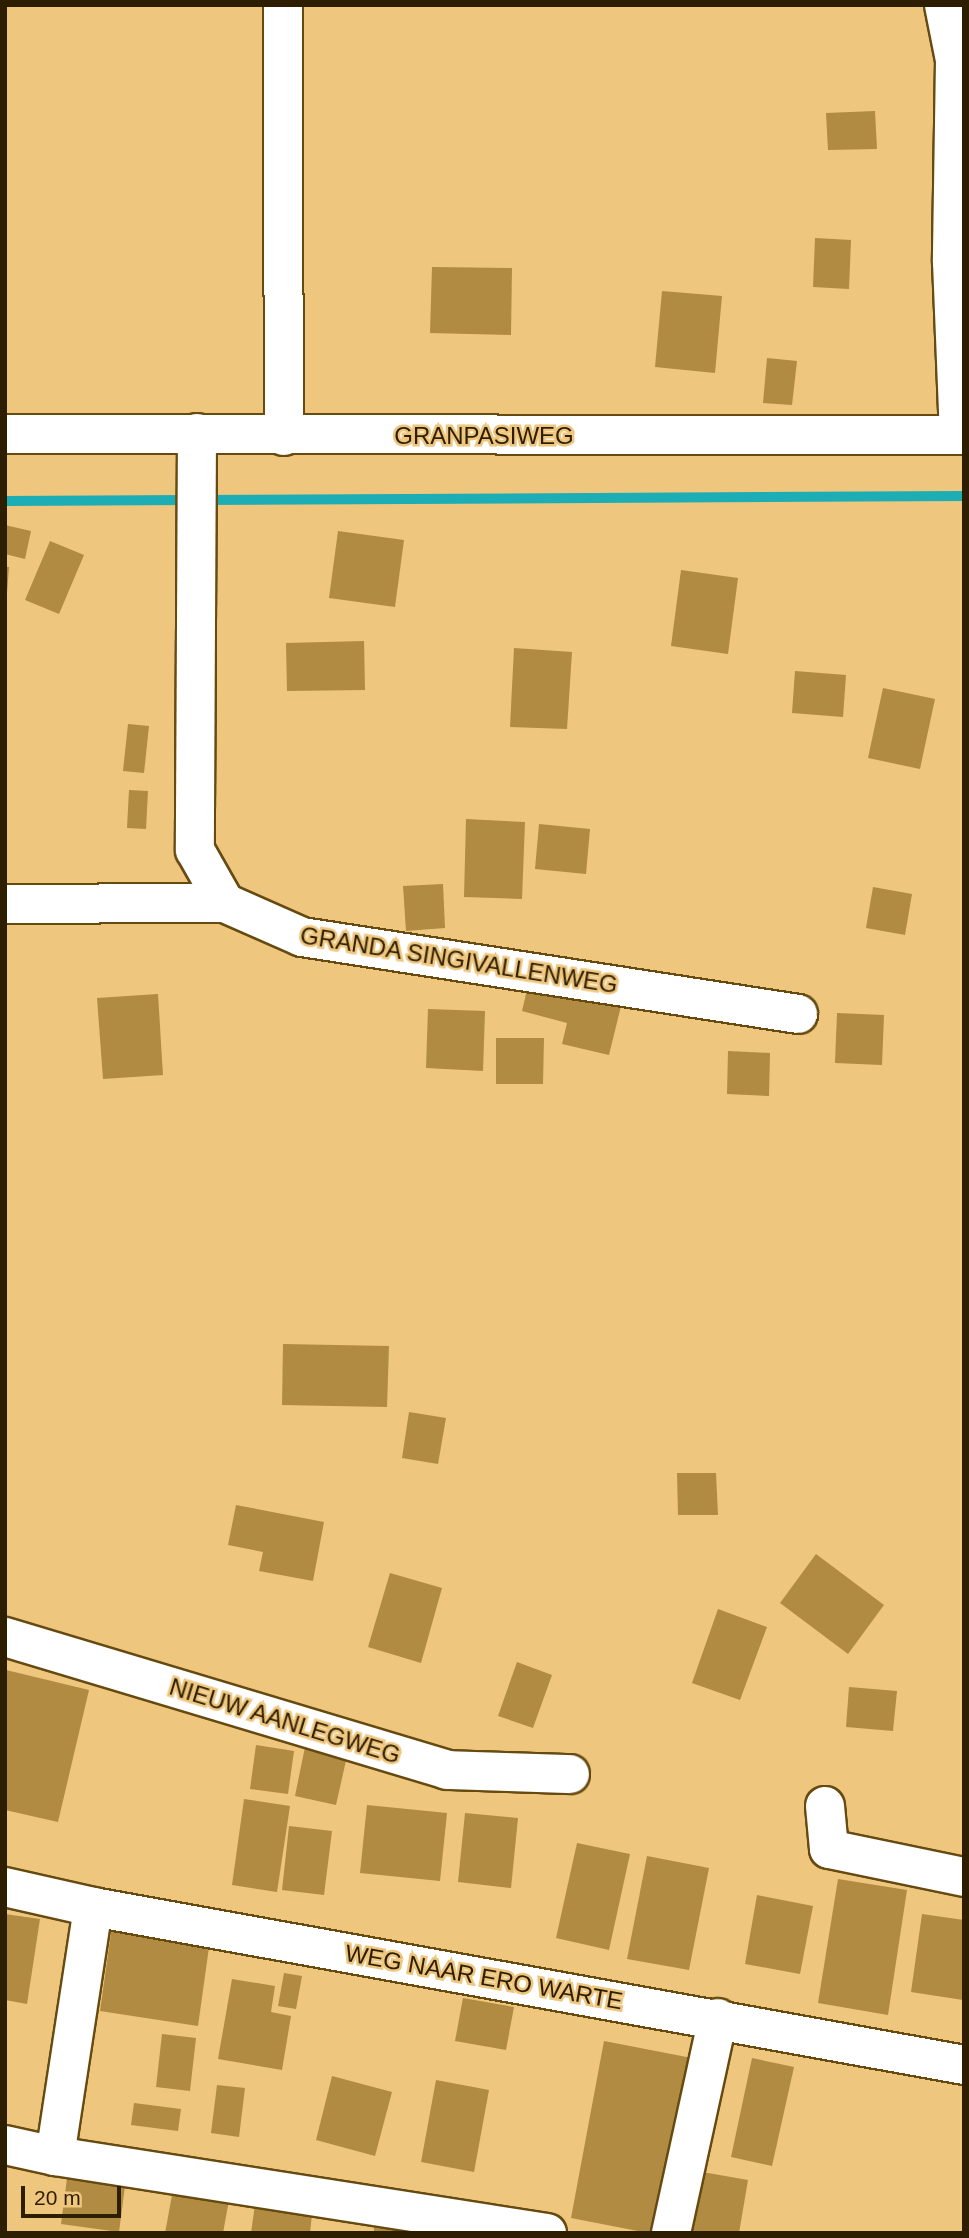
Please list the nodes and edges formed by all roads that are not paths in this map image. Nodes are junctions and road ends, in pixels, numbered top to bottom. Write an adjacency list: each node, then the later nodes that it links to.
1 (283, 5): 6 (street)
2 (944, 5): 5 (street)
3 (197, 432): 4 (street, GRANPASIWEG); 6 (street, GRANPASIWEG); 7 (street)
4 (5, 434)
5 (961, 435): 6 (street, GRANPASIWEG)
6 (284, 436)
7 (225, 903): 8 (street); 9 (street, GRANDA SINGIVALLENWEG)
8 (5, 904)
9 (798, 1014)
10 (5, 1637): 11 (street, NIEUW AANLEGWEG)
11 (570, 1774)
12 (825, 1806): 13 (street)
13 (964, 1877)
14 (5, 1887): 15 (street, WEG NAAR ERO WARTE)
15 (93, 1907): 16 (street, WEG NAAR ERO WARTE); 19 (street)
16 (718, 2018): 17 (street, WEG NAAR ERO WARTE); 21 (street)
17 (964, 2065)
18 (5, 2145): 19 (street)
19 (55, 2156): 20 (street)
20 (547, 2233)
21 (671, 2233)

